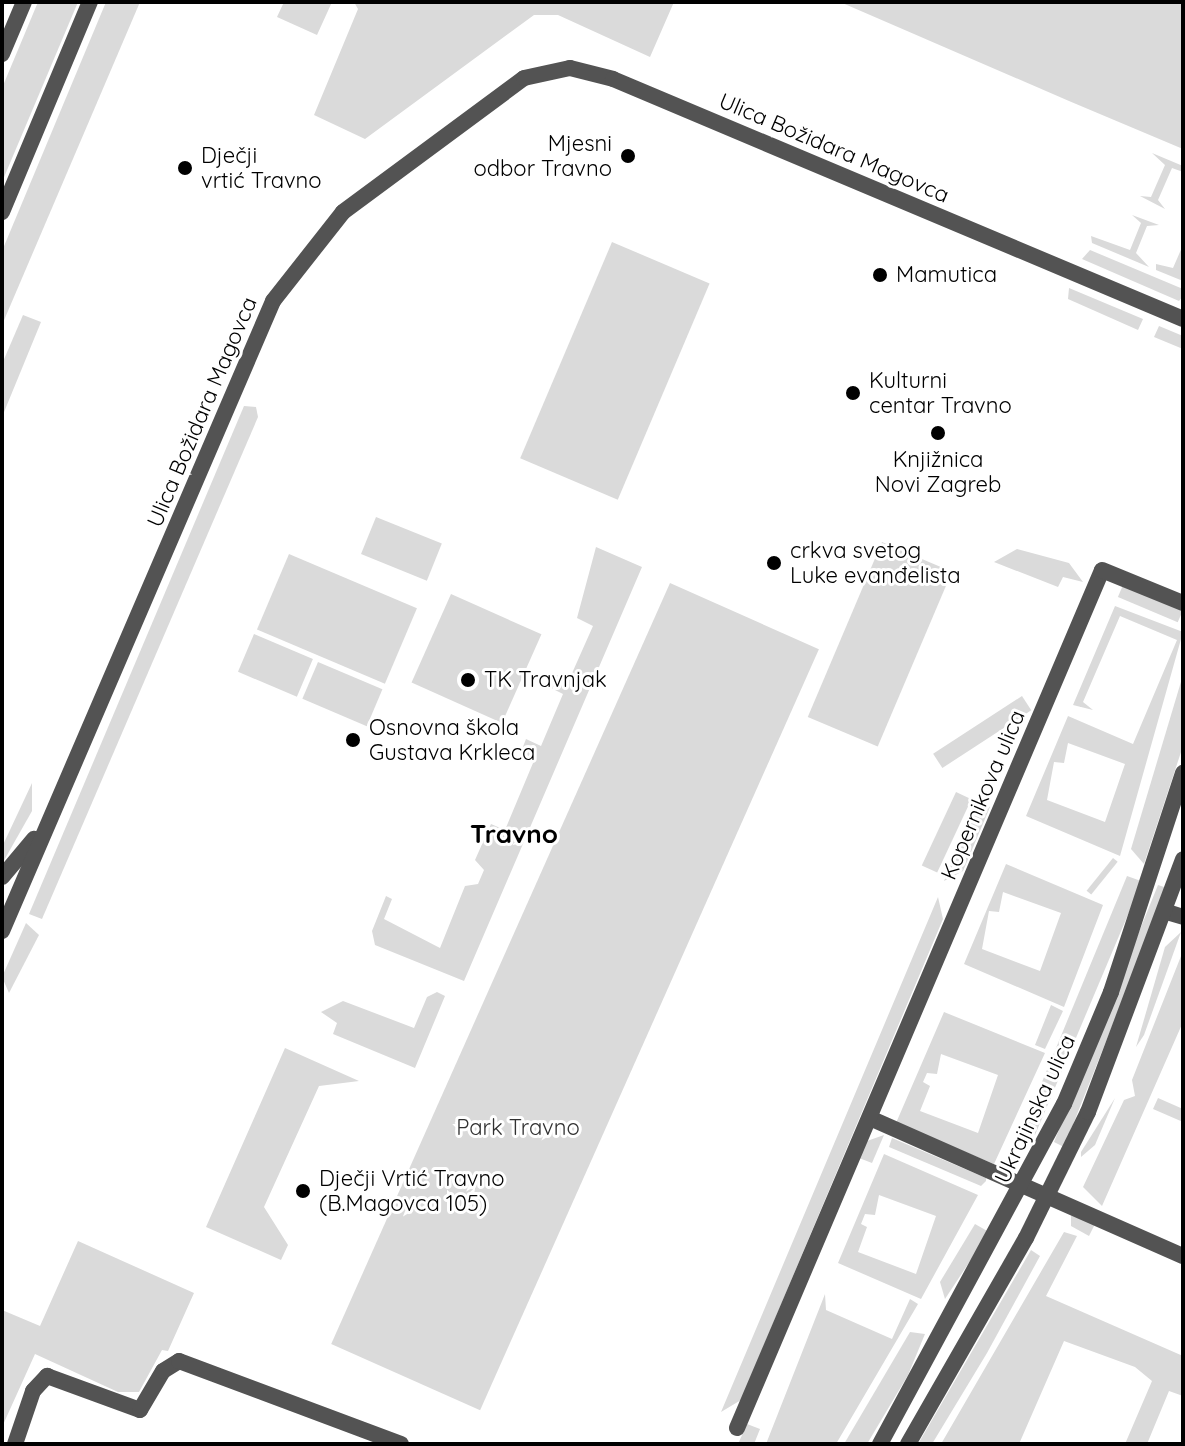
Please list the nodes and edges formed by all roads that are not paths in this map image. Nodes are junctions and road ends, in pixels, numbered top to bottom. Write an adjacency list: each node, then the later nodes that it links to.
1 (24, 2): 3 (street)
2 (90, 2): 6 (street)
3 (17, 18): 4 (street); 5 (street)
4 (2, 32)
5 (2, 54)
6 (2, 212)
7 (1183, 319): 10 (street, Ulica Božidara Magovca)
8 (1183, 603): 15 (street, Kopernikova ulica)
9 (1183, 773): 16 (street, Ukrajinska ulica)
10 (45, 826): 12 (street); 14 (street, Ulica Božidara Magovca)
11 (1183, 859): 13 (street)
12 (2, 877)
13 (1175, 914): 17 (street)
14 (2, 931)
15 (872, 1119): 16 (street); 19 (street, Kopernikova ulica)
16 (1023, 1189): 17 (street); 22 (street, Ukrajinska ulica)
17 (1047, 1199): 18 (street); 23 (street)
18 (1183, 1256)
19 (737, 1428)
20 (15, 1444): 21 (street)
21 (401, 1444)
22 (880, 1444)
23 (908, 1444)

